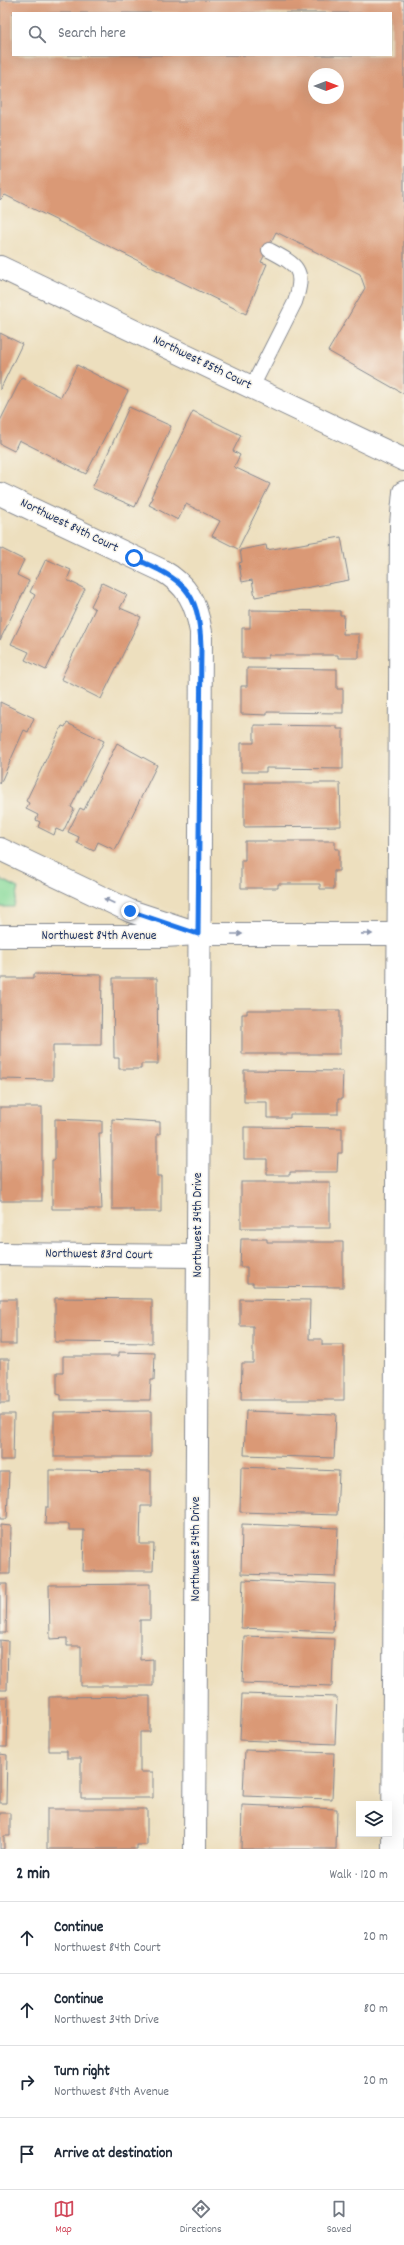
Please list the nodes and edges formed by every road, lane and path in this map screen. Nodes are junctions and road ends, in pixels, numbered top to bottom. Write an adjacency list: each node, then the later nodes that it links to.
1 (269, 250): 3 (lane)
2 (0, 267): 3 (street, Northwest 85th Court)
3 (252, 387): 4 (street, Northwest 85th Court)
4 (404, 460)
5 (404, 492): 10 (street)
6 (0, 494): 7 (street, Northwest 84th Court)
7 (192, 602): 9 (street, Northwest 34th Drive)
8 (0, 849): 9 (street, Northwest 84th Avenue, one-way to 8)
9 (198, 934): 10 (street, one-way to 10); 11 (street, Northwest 84th Avenue); 13 (street, Northwest 34th Drive)
10 (402, 934): 14 (street)
11 (0, 936)
12 (0, 1254): 13 (street, Northwest 83rd Court)
13 (198, 1256): 16 (street, Northwest 34th Drive)
14 (400, 1382): 15 (street)
15 (398, 1822): 17 (street)
16 (194, 1849)
17 (393, 1849)

